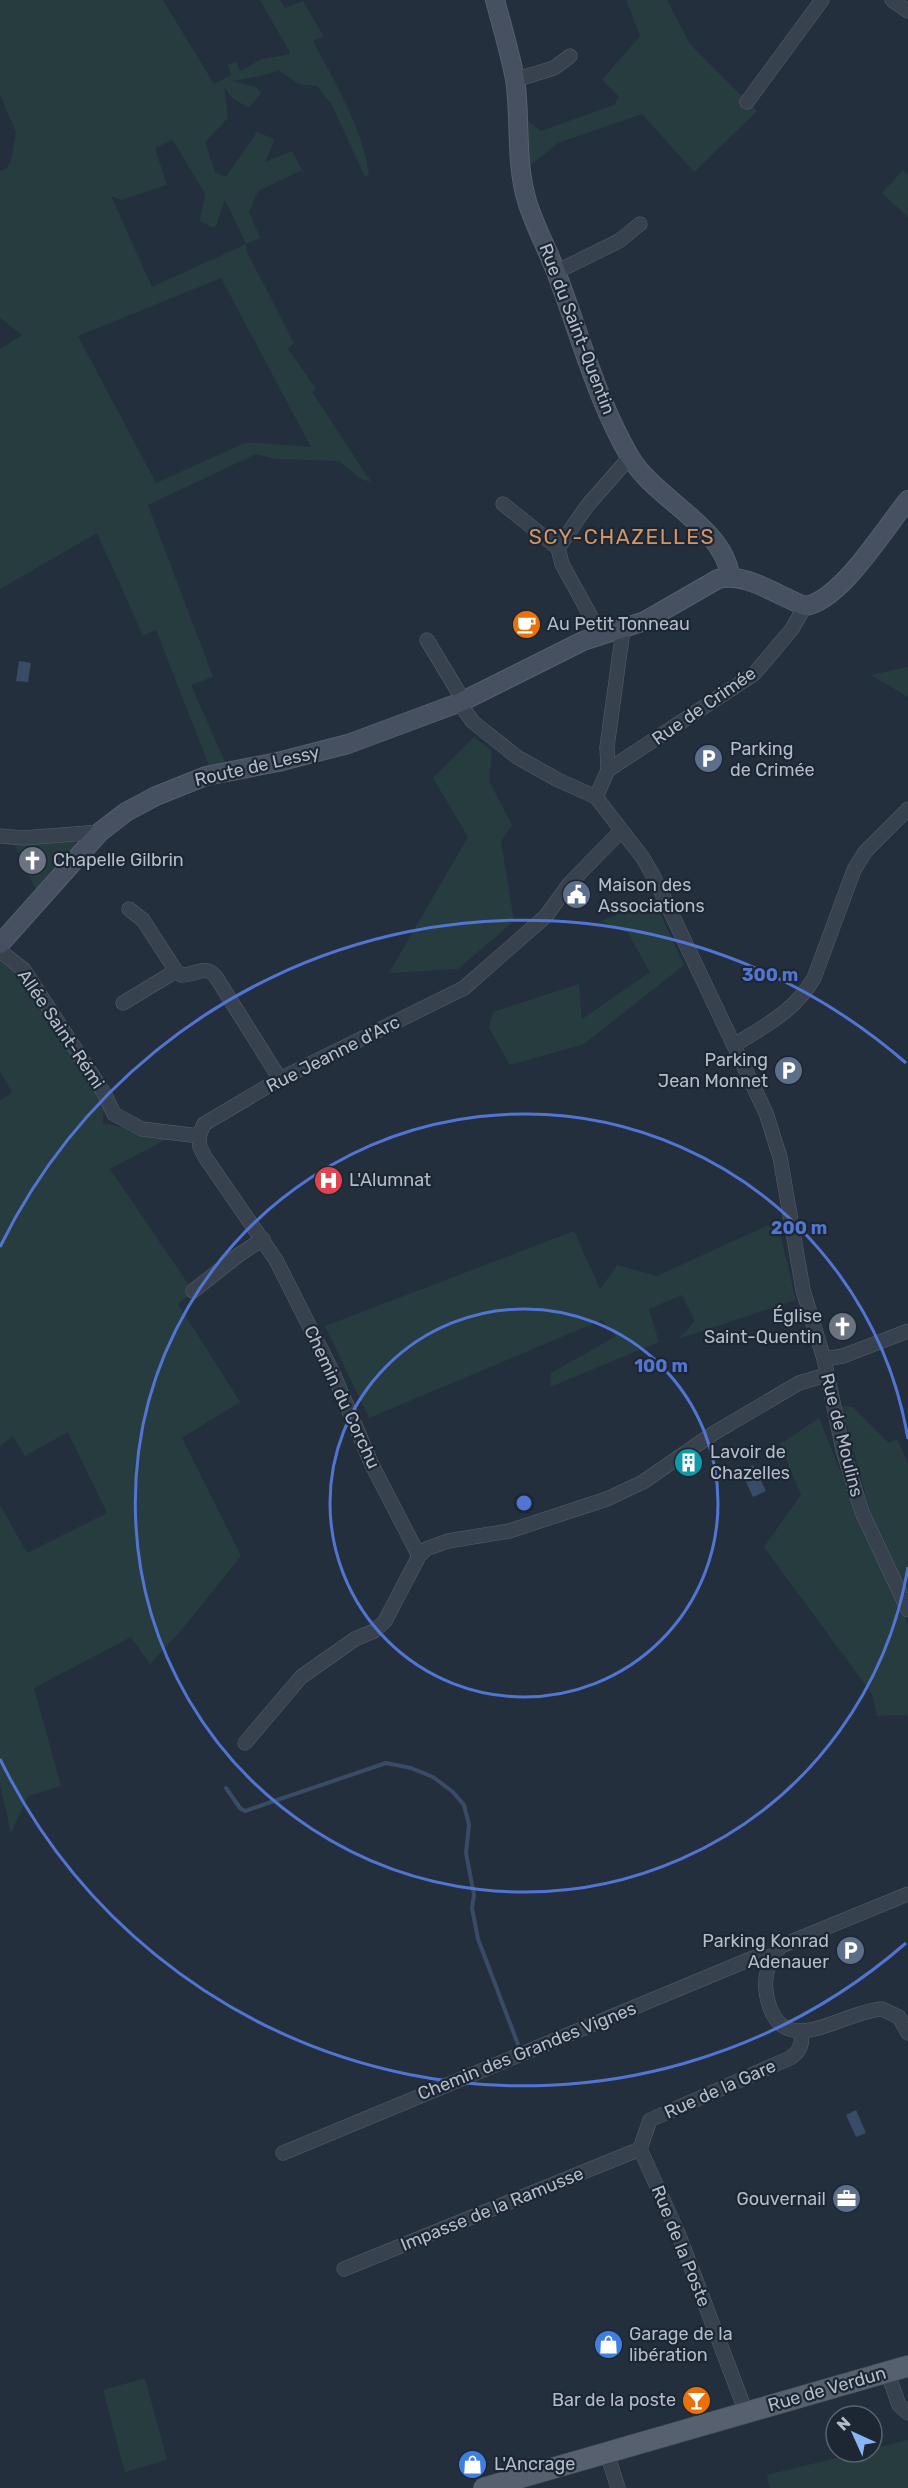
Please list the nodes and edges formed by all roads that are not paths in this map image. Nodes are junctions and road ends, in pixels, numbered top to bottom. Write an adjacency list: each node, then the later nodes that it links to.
1 (495, 0): 6 (street, Rue du Saint-Quentin)
2 (822, 0): 7 (street)
3 (892, 0): 4 (street)
4 (908, 11)
5 (570, 56): 6 (street)
6 (515, 80): 9 (street, Rue du Saint-Quentin)
7 (747, 102)
8 (640, 224): 9 (street)
9 (556, 272): 10 (street, Rue du Saint-Quentin)
10 (630, 457): 13 (street); 14 (street, Rue du Saint-Quentin)
11 (908, 500): 15 (street)
12 (503, 504): 13 (street)
13 (558, 548): 17 (street)
14 (729, 576): 15 (street); 16 (street, Route de Lessy)
15 (805, 606): 20 (street, Rue de Crimée)
16 (622, 630): 17 (street, Route de Lessy); 20 (street)
17 (601, 635): 19 (street, Route de Lessy)
18 (427, 640): 19 (street)
19 (461, 702): 21 (street); 24 (street, Route de Lessy)
20 (608, 770): 21 (street)
21 (596, 797): 23 (street, Rue de Moulins)
22 (908, 810): 31 (street)
23 (621, 831): 31 (street, Rue de Moulins); 32 (street, Rue Jeanne d'Arc)
24 (100, 832): 25 (street); 27 (street, Route de Lessy)
25 (0, 836)
26 (129, 909): 29 (street)
27 (0, 944)
28 (0, 951): 33 (street, Allée Saint-Rémi)
29 (176, 971): 30 (street); 32 (street)
30 (123, 1003)
31 (734, 1044): 37 (street, Rue de Moulins)
32 (280, 1079): 33 (street, Rue Jeanne d'Arc)
33 (199, 1136): 34 (street)
34 (263, 1239): 35 (street); 39 (street, Chemin du Corchu)
35 (194, 1291)
36 (908, 1331): 37 (street)
37 (824, 1359): 38 (street, Rue de Moulins)
38 (826, 1375): 39 (street); 40 (street, Rue de Moulins)
39 (418, 1556): 41 (street)
40 (908, 1610)
41 (245, 1743)
42 (908, 1894): 43 (street)
43 (772, 1956): 44 (street); 47 (street, Chemin des Grandes Vignes)
44 (801, 2032): 45 (street); 46 (street, Rue de la Gare)
45 (908, 2033)
46 (640, 2148): 48 (street, Impasse de la Ramusse); 51 (street, Rue de la Poste)
47 (283, 2153)
48 (344, 2269)
49 (908, 2366): 50 (main road, Rue de Verdun)
50 (887, 2371): 51 (main road, Rue de Verdun); 52 (street)
51 (746, 2412): 53 (main road, Rue de Verdun)
52 (908, 2414)
53 (607, 2453): 54 (main road, Rue de Verdun); 55 (street)
54 (484, 2488)
55 (618, 2488)

